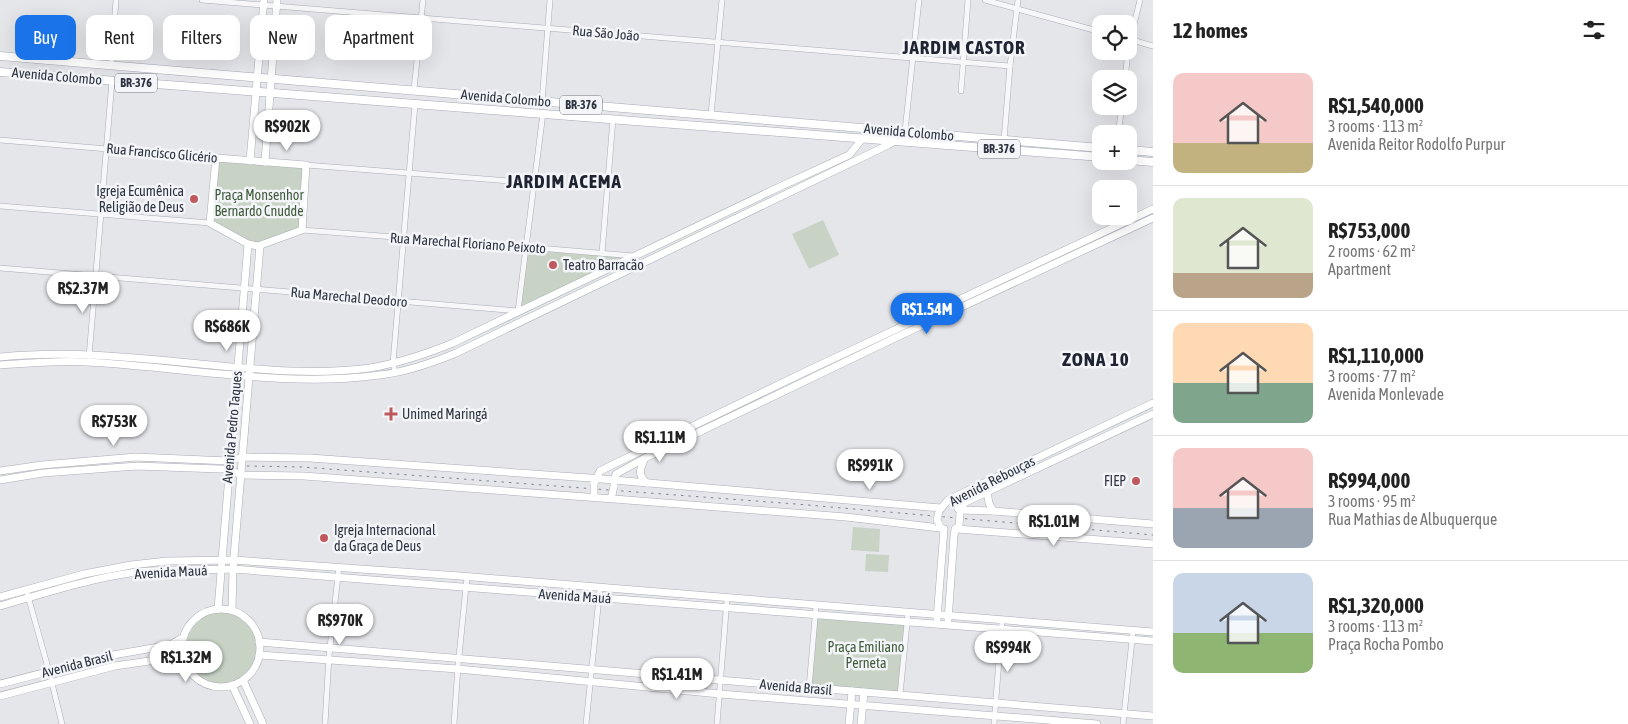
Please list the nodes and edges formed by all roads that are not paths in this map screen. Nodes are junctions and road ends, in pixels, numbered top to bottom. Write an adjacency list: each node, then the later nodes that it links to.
1 (116, 0): 28 (street)
2 (202, 0): 11 (street, Rua São João)
3 (423, 0): 15 (street)
4 (550, 0): 18 (street)
5 (722, 0): 21 (street)
6 (919, 0): 24 (street)
7 (968, 0): 26 (street)
8 (985, 0): 13 (street)
9 (1018, 0): 13 (street)
10 (1140, 0): 16 (street)
11 (264, 2): 12 (street, Rua São João); 32 (main road)
12 (276, 3): 14 (street, Rua São João); 33 (main road)
13 (1016, 8): 19 (street); 29 (street)
14 (385, 15)
15 (421, 15)
16 (1136, 15)
17 (432, 20): 18 (street, Rua São João)
18 (548, 28): 21 (street, Rua São João); 41 (street)
19 (1092, 29)
20 (1137, 41): 22 (street)
21 (719, 42): 24 (street, Rua São João); 47 (street)
22 (1153, 46)
23 (0, 56): 27 (main road, Avenida Colombo / BR-376)
24 (914, 58): 26 (street, Rua São João); 51 (street)
25 (417, 60): 35 (street)
26 (963, 62): 29 (street, Rua São João); 36 (street)
27 (70, 63): 28 (main road, Avenida Colombo / BR-376); 31 (main road)
28 (111, 66): 32 (main road, Avenida Colombo / BR-376)
29 (1010, 66): 56 (street)
30 (0, 72): 31 (main road, Avenida Colombo / BR-376)
31 (59, 76): 34 (main road, Avenida Colombo / BR-376)
32 (257, 78): 33 (main road, Avenida Colombo / BR-376); 37 (main road)
33 (272, 80): 35 (main road, Avenida Colombo / BR-376); 38 (main road)
34 (112, 81): 37 (main road, Avenida Colombo / BR-376); 59 (street)
35 (414, 90): 39 (main road, Avenida Colombo / BR-376)
36 (961, 91)
37 (255, 92): 38 (main road, Avenida Colombo / BR-376); 65 (main road)
38 (271, 93): 42 (main road, Avenida Colombo / BR-376); 67 (main road)
39 (472, 96): 40 (main road, Avenida Colombo / BR-376); 43 (main road)
40 (482, 97): 41 (main road, Avenida Colombo / BR-376); 44 (main road)
41 (542, 102): 45 (main road, Avenida Colombo / BR-376)
42 (415, 104): 43 (main road, Avenida Colombo / BR-376); 70 (street)
43 (469, 107): 44 (main road, Avenida Colombo / BR-376)
44 (479, 108): 46 (main road, Avenida Colombo / BR-376)
45 (640, 109): 47 (main road, Avenida Colombo / BR-376); 49 (main road)
46 (543, 113): 48 (main road, Avenida Colombo / BR-376); 71 (street)
47 (712, 115): 50 (main road, Avenida Colombo / BR-376)
48 (613, 119): 49 (main road, Avenida Colombo / BR-376); 87 (street)
49 (630, 120): 52 (main road, Avenida Colombo / BR-376)
50 (810, 124): 51 (main road, Avenida Colombo / BR-376); 52 (main road)
51 (905, 131): 53 (main road); 55 (main road); 56 (main road, Avenida Colombo / BR-376)
52 (793, 133): 53 (main road, Avenida Colombo / BR-376)
53 (863, 138): 55 (main road, Avenida Colombo / BR-376); 72 (main road)
54 (0, 140): 59 (street, Rua Francisco Glicério)
55 (896, 140): 62 (main road, Avenida Colombo / BR-376); 73 (main road)
56 (1004, 140): 57 (main road, Avenida Colombo / BR-376)
57 (1078, 145): 58 (main road, Avenida Colombo / BR-376); 62 (main road)
58 (1092, 147)
59 (107, 149): 64 (street, Rua Francisco Glicério); 77 (street)
60 (1137, 151): 61 (main road)
61 (1153, 152)
62 (1062, 154): 63 (main road, Avenida Colombo / BR-376)
63 (1092, 156)
64 (216, 158): 65 (main road, Rua Francisco Glicério); 79 (main road)
65 (250, 161): 67 (main road, Rua Francisco Glicério)
66 (1137, 161): 68 (main road)
67 (266, 162): 69 (main road, Rua Francisco Glicério)
68 (1153, 162)
69 (306, 165): 70 (street, Rua Francisco Glicério); 80 (main road)
70 (409, 173): 71 (street, Rua Francisco Glicério); 81 (street)
71 (534, 183): 85 (street)
72 (769, 192): 73 (main road); 88 (main road)
73 (773, 200): 89 (main road)
74 (0, 206): 77 (street)
75 (1153, 209): 76 (main road)
76 (1145, 212): 78 (main road); 82 (main road)
77 (102, 214): 79 (street); 92 (street)
78 (1151, 219): 86 (main road)
79 (210, 223): 83 (main road)
80 (302, 230): 81 (street, Rua Marechal Floriano Peixoto); 84 (main road)
81 (404, 238): 85 (street, Rua Marechal Floriano Peixoto); 99 (street)
82 (1087, 239): 86 (main road); 91 (main road)
83 (248, 244): 84 (main road); 95 (main road, Avenida Pedro Taques)
84 (260, 246): 96 (main road, Avenida Pedro Taques)
85 (526, 247): 87 (street, Rua Marechal Floriano Peixoto); 101 (street)
86 (1091, 247): 93 (main road)
87 (602, 253): 88 (street, Rua Marechal Floriano Peixoto)
88 (634, 256): 89 (street); 101 (main road)
89 (639, 264): 102 (main road)
90 (0, 268): 92 (street, Rua Marechal Deodoro)
91 (1016, 272): 93 (main road); 94 (main road)
92 (97, 276): 95 (street, Rua Marechal Deodoro); 106 (street)
93 (1019, 280): 97 (main road)
94 (994, 282): 97 (main road); 98 (main road)
95 (244, 288): 96 (street, Rua Marechal Deodoro); 111 (main road, Avenida Pedro Taques)
96 (255, 289): 99 (street, Rua Marechal Deodoro); 112 (main road, Avenida Pedro Taques)
97 (997, 290): 100 (main road)
98 (962, 297): 100 (main road); 103 (main road)
99 (398, 301): 101 (street, Rua Marechal Deodoro); 109 (street)
100 (966, 305): 107 (main road)
101 (518, 312): 102 (street); 109 (main road)
102 (523, 321): 113 (main road)
103 (846, 352): 107 (main road); 117 (main road)
104 (29, 355): 105 (main road); 106 (main road); 108 (main road)
105 (0, 357)
106 (89, 358): 108 (main road); 111 (main road)
107 (850, 359): 117 (main road)
108 (29, 363): 110 (main road)
109 (393, 363): 113 (street); 114 (main road)
110 (0, 365)
111 (237, 371): 112 (main road); 123 (main road, Avenida Pedro Taques)
112 (251, 372): 114 (main road); 120 (main road, Avenida Pedro Taques)
113 (395, 372): 114 (main road)
114 (302, 375)
115 (1153, 403): 118 (main road, Avenida Rebouças)
116 (1153, 414): 119 (main road, Avenida Rebouças)
117 (691, 432): 122 (main road); 129 (main road)
118 (1092, 432): 119 (main road); 135 (main road, Avenida Rebouças)
119 (1097, 441): 132 (main road, Avenida Rebouças)
120 (243, 456): 123 (main road); 127 (main road, Avenida Pedro Taques); 129 (main road)
121 (136, 457): 123 (main road); 124 (main road); 126 (main road)
122 (645, 458): 130 (main road); 131 (main road)
123 (229, 461): 125 (main road, Avenida Pedro Taques)
124 (137, 466): 125 (main road); 128 (main road)
125 (228, 470): 127 (main road); 142 (main road, Avenida Pedro Taques)
126 (0, 471)
127 (241, 475): 133 (main road); 143 (main road, Avenida Pedro Taques)
128 (0, 480)
129 (595, 482): 130 (main road); 133 (main road, bridge)
130 (614, 483): 131 (main road); 134 (main road, bridge)
131 (648, 483): 135 (main road)
132 (987, 492): 136 (main road, Avenida Rebouças); 137 (main road)
133 (595, 496): 134 (main road)
134 (610, 497): 139 (main road)
135 (941, 509): 136 (main road); 139 (main road, Avenida Rebouças, bridge)
136 (959, 511): 137 (main road); 140 (main road, Avenida Rebouças, bridge)
137 (993, 511): 138 (main road)
138 (1153, 524)
139 (941, 527): 140 (main road); 147 (main road, Avenida Rebouças)
140 (957, 528): 141 (main road); 148 (main road, Avenida Rebouças)
141 (1153, 544)
142 (221, 560): 143 (main road, Avenida Mauá); 145 (main road, Avenida Pedro Taques); 151 (main road, Avenida Mauá)
143 (234, 560): 144 (main road, Avenida Mauá); 146 (main road, Avenida Pedro Taques)
144 (339, 567): 149 (street); 150 (main road, Avenida Mauá)
145 (220, 569): 146 (main road, Avenida Mauá); 151 (main road, Avenida Mauá); 162 (main road, Avenida Pedro Taques)
146 (233, 570): 149 (main road, Avenida Mauá); 163 (main road, Avenida Pedro Taques)
147 (940, 572): 148 (main road); 166 (main road, Avenida Rebouças)
148 (951, 573): 167 (main road, Avenida Rebouças)
149 (338, 577): 152 (main road, Avenida Mauá); 179 (street)
150 (467, 577): 152 (street); 153 (main road, Avenida Mauá)
151 (85, 578): 154 (main road, Avenida Mauá); 156 (main road, Avenida Mauá)
152 (466, 587): 157 (main road, Avenida Mauá); 182 (street)
153 (600, 588): 157 (street); 158 (main road, Avenida Mauá)
154 (26, 589): 155 (main road, Avenida Mauá); 156 (street)
155 (0, 597)
156 (28, 598): 159 (main road, Avenida Mauá); 184 (street)
157 (598, 598): 161 (main road, Avenida Mauá); 186 (street)
158 (727, 599): 160 (main road, Avenida Mauá); 161 (street)
159 (0, 606)
160 (816, 606): 164 (main road, Avenida Mauá); 165 (street)
161 (726, 608): 165 (main road, Avenida Mauá); 189 (street)
162 (218, 609): 163 (main road); 175 (main road)
163 (232, 610): 178 (main road)
164 (908, 613): 166 (main road, Avenida Mauá); 169 (street)
165 (815, 614): 169 (main road, Avenida Mauá); 193 (street)
166 (937, 616): 167 (main road, Avenida Mauá); 170 (main road, Avenida Rebouças)
167 (948, 616): 168 (main road, Avenida Mauá); 171 (main road, Avenida Rebouças)
168 (1002, 621): 172 (street); 173 (main road, Avenida Mauá)
169 (907, 622): 170 (main road, Avenida Mauá); 197 (street)
170 (936, 624): 171 (main road, Avenida Mauá)
171 (947, 625): 172 (main road, Avenida Mauá)
172 (1002, 630): 176 (main road, Avenida Mauá); 199 (street)
173 (1133, 631): 174 (main road, Avenida Mauá); 176 (street)
174 (1153, 632)
175 (182, 638): 181 (main road); 184 (main road, Avenida Brasil)
176 (1132, 640): 177 (main road, Avenida Mauá); 202 (street)
177 (1153, 641)
178 (259, 642): 179 (main road, Avenida Brasil); 180 (main road)
179 (330, 648): 182 (main road, Avenida Brasil); 183 (street)
180 (259, 656): 183 (main road, Avenida Brasil); 187 (main road)
181 (184, 659): 190 (main road, Avenida Brasil); 192 (main road)
182 (459, 659): 185 (street); 186 (main road, Avenida Brasil)
183 (329, 660): 185 (main road, Avenida Brasil); 208 (street)
184 (49, 670): 190 (street); 191 (main road, Avenida Brasil)
185 (458, 670): 188 (main road, Avenida Brasil); 209 (street)
186 (592, 670): 188 (street); 189 (main road, Avenida Brasil)
187 (243, 680): 192 (main road); 207 (main road)
188 (590, 680): 196 (main road, Avenida Brasil); 210 (street)
189 (721, 680): 193 (main road, Avenida Brasil); 196 (street)
190 (52, 682): 198 (main road, Avenida Brasil); 205 (street)
191 (0, 684)
192 (232, 685): 206 (main road)
193 (809, 688): 194 (main road, Avenida Brasil)
194 (852, 691): 195 (main road, Avenida Brasil); 200 (main road)
195 (864, 692): 197 (main road, Avenida Brasil); 201 (main road)
196 (720, 694): 200 (main road, Avenida Brasil); 211 (street)
197 (900, 695): 199 (main road, Avenida Brasil)
198 (0, 696)
199 (996, 703): 202 (main road, Avenida Brasil); 203 (street)
200 (850, 704): 201 (main road, Avenida Brasil); 212 (main road)
201 (862, 706): 203 (main road, Avenida Brasil); 213 (main road)
202 (1124, 714): 204 (main road, Avenida Brasil); 216 (street)
203 (994, 716): 214 (street); 215 (main road, Avenida Brasil)
204 (1153, 716)
205 (62, 724)
206 (250, 724)
207 (264, 724)
208 (325, 724)
209 (454, 724)
210 (586, 724)
211 (717, 724)
212 (849, 724)
213 (861, 724)
214 (994, 724)
215 (1097, 724)
216 (1122, 724)

